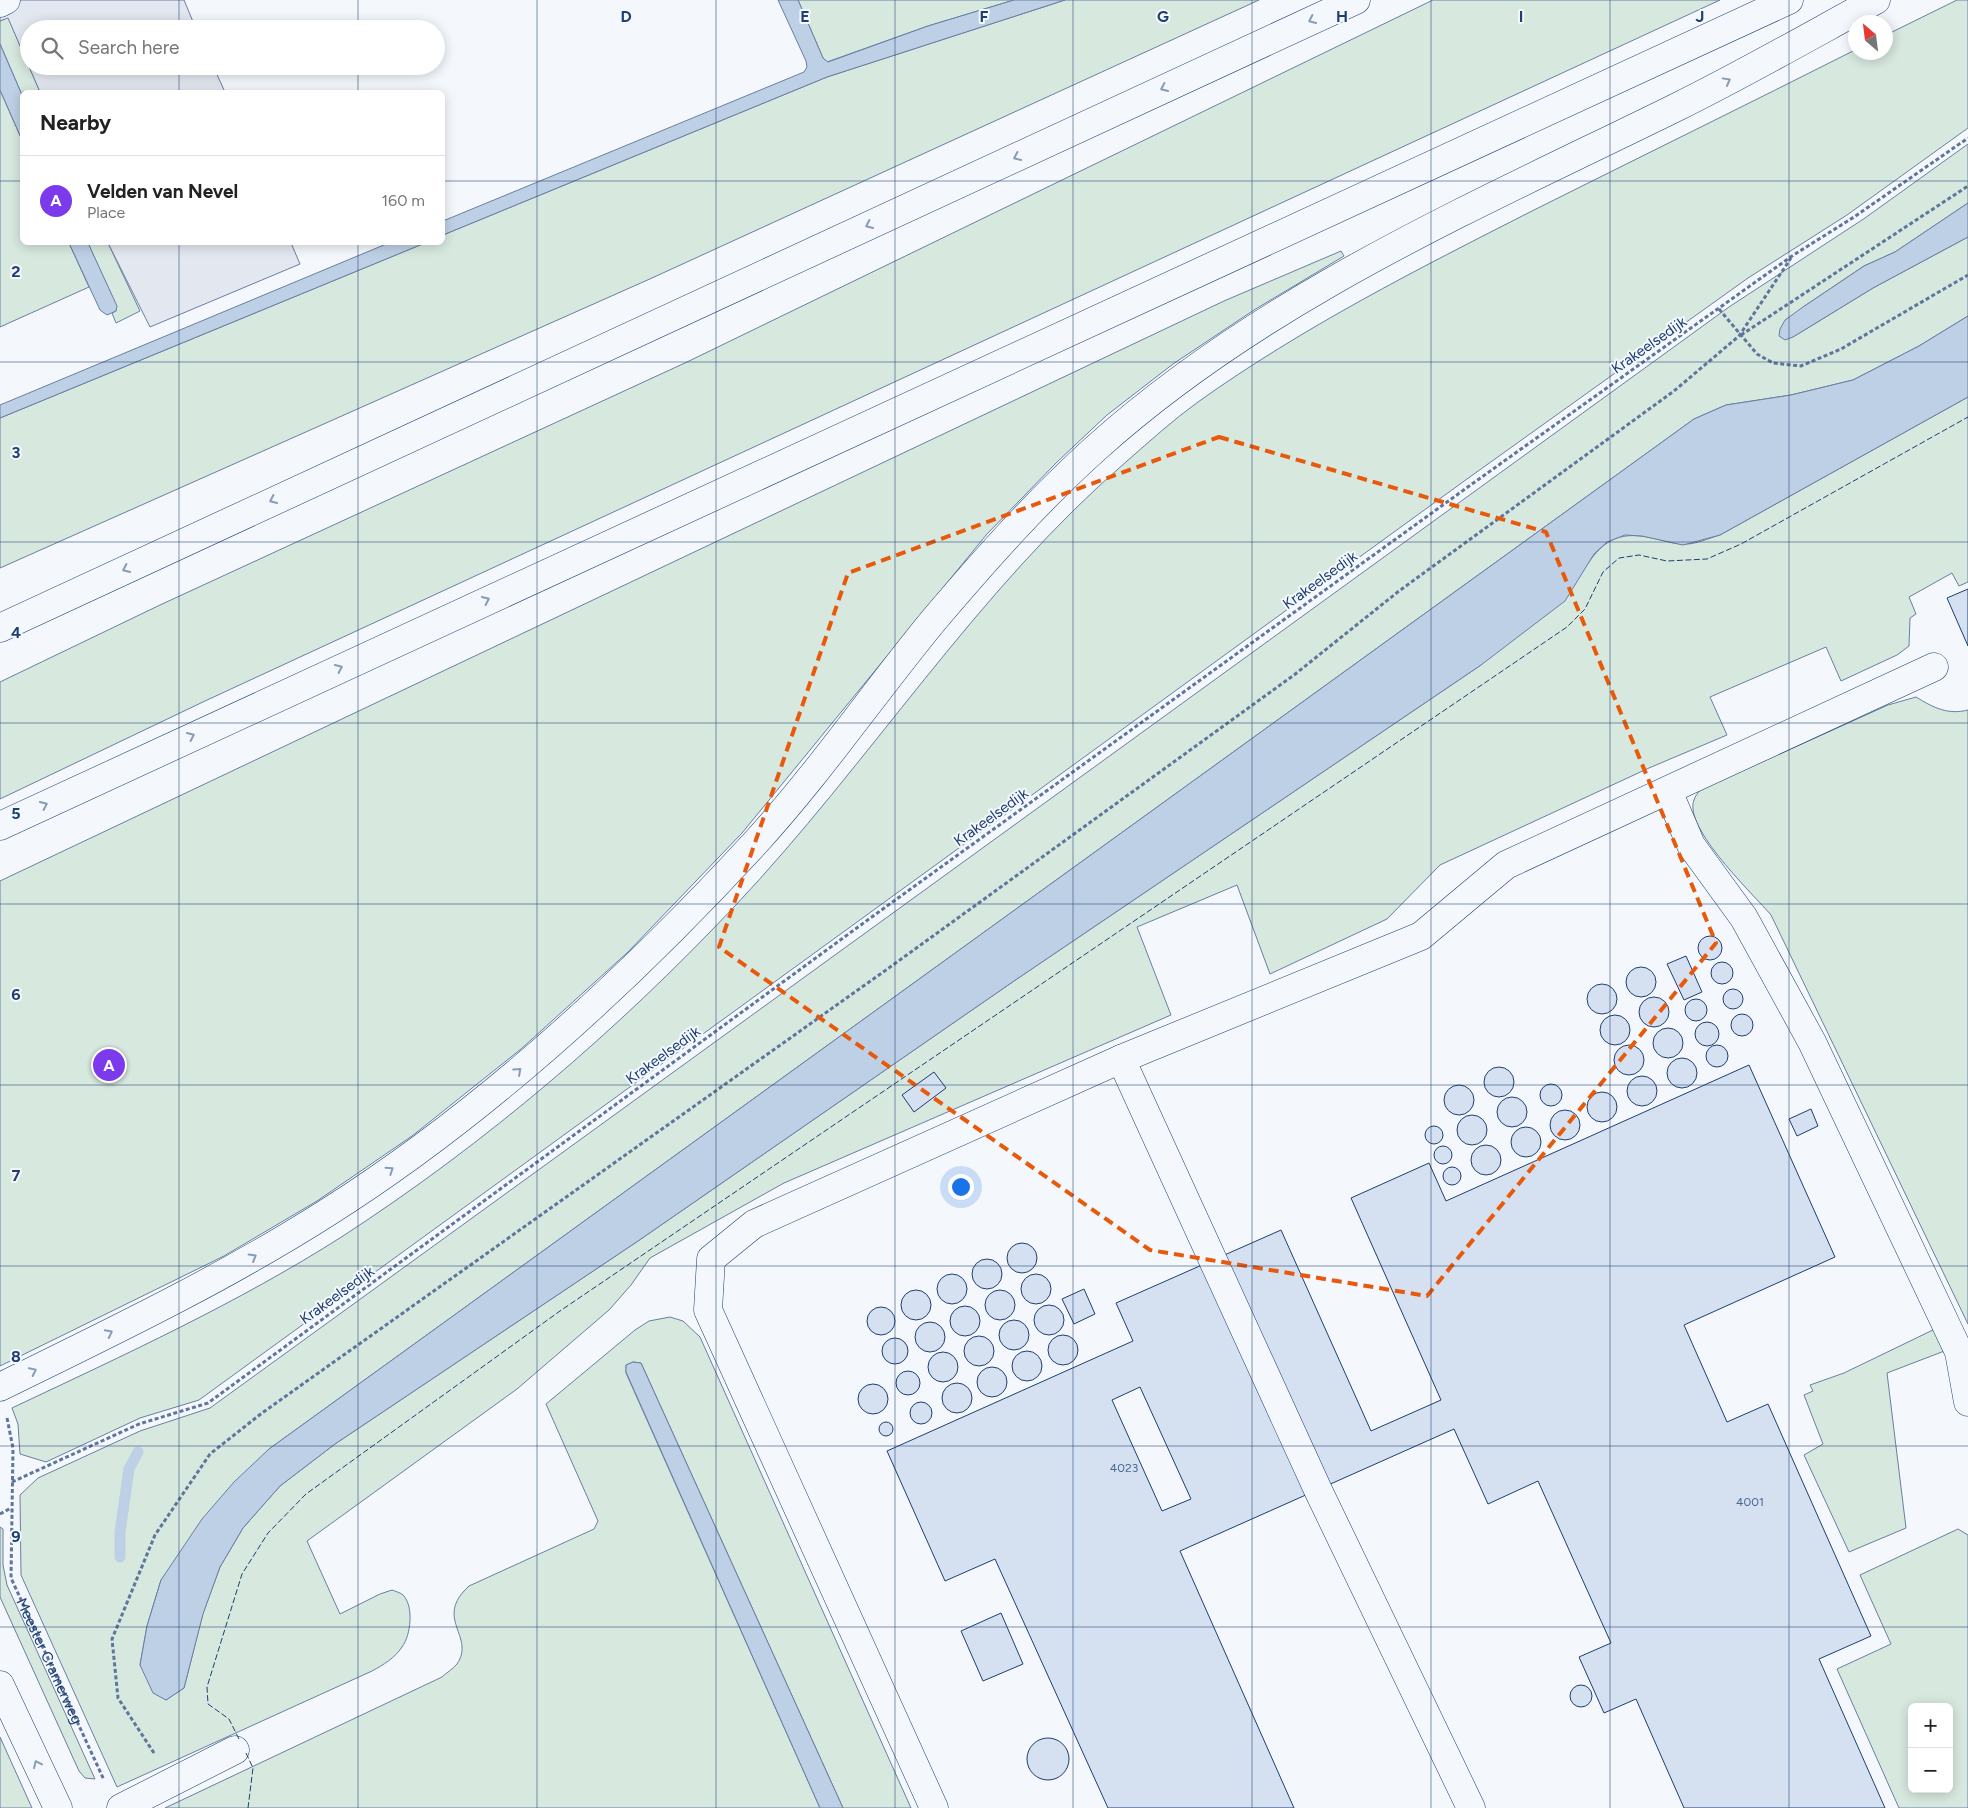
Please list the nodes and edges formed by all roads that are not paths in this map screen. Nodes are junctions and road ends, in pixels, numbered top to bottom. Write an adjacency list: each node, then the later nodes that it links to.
1 (6, 0): 5 (main road)
2 (1356, 0): 6 (main road, one-way to 6)
3 (1789, 0): 9 (main road, one-way to 3)
4 (1876, 0): 11 (main road, one-way to 4)
5 (0, 3)
6 (0, 628)
7 (1934, 667): 8 (main road)
8 (1668, 790): 10 (main road); 12 (main road)
9 (0, 826)
10 (1121, 1059): 17 (main road); 18 (main road)
11 (0, 1387)
12 (1968, 1402)
13 (0, 1685): 15 (main road, one-way to 13)
14 (235, 1750): 16 (main road)
15 (58, 1808)
16 (121, 1808)
17 (934, 1808)
18 (1471, 1808)

